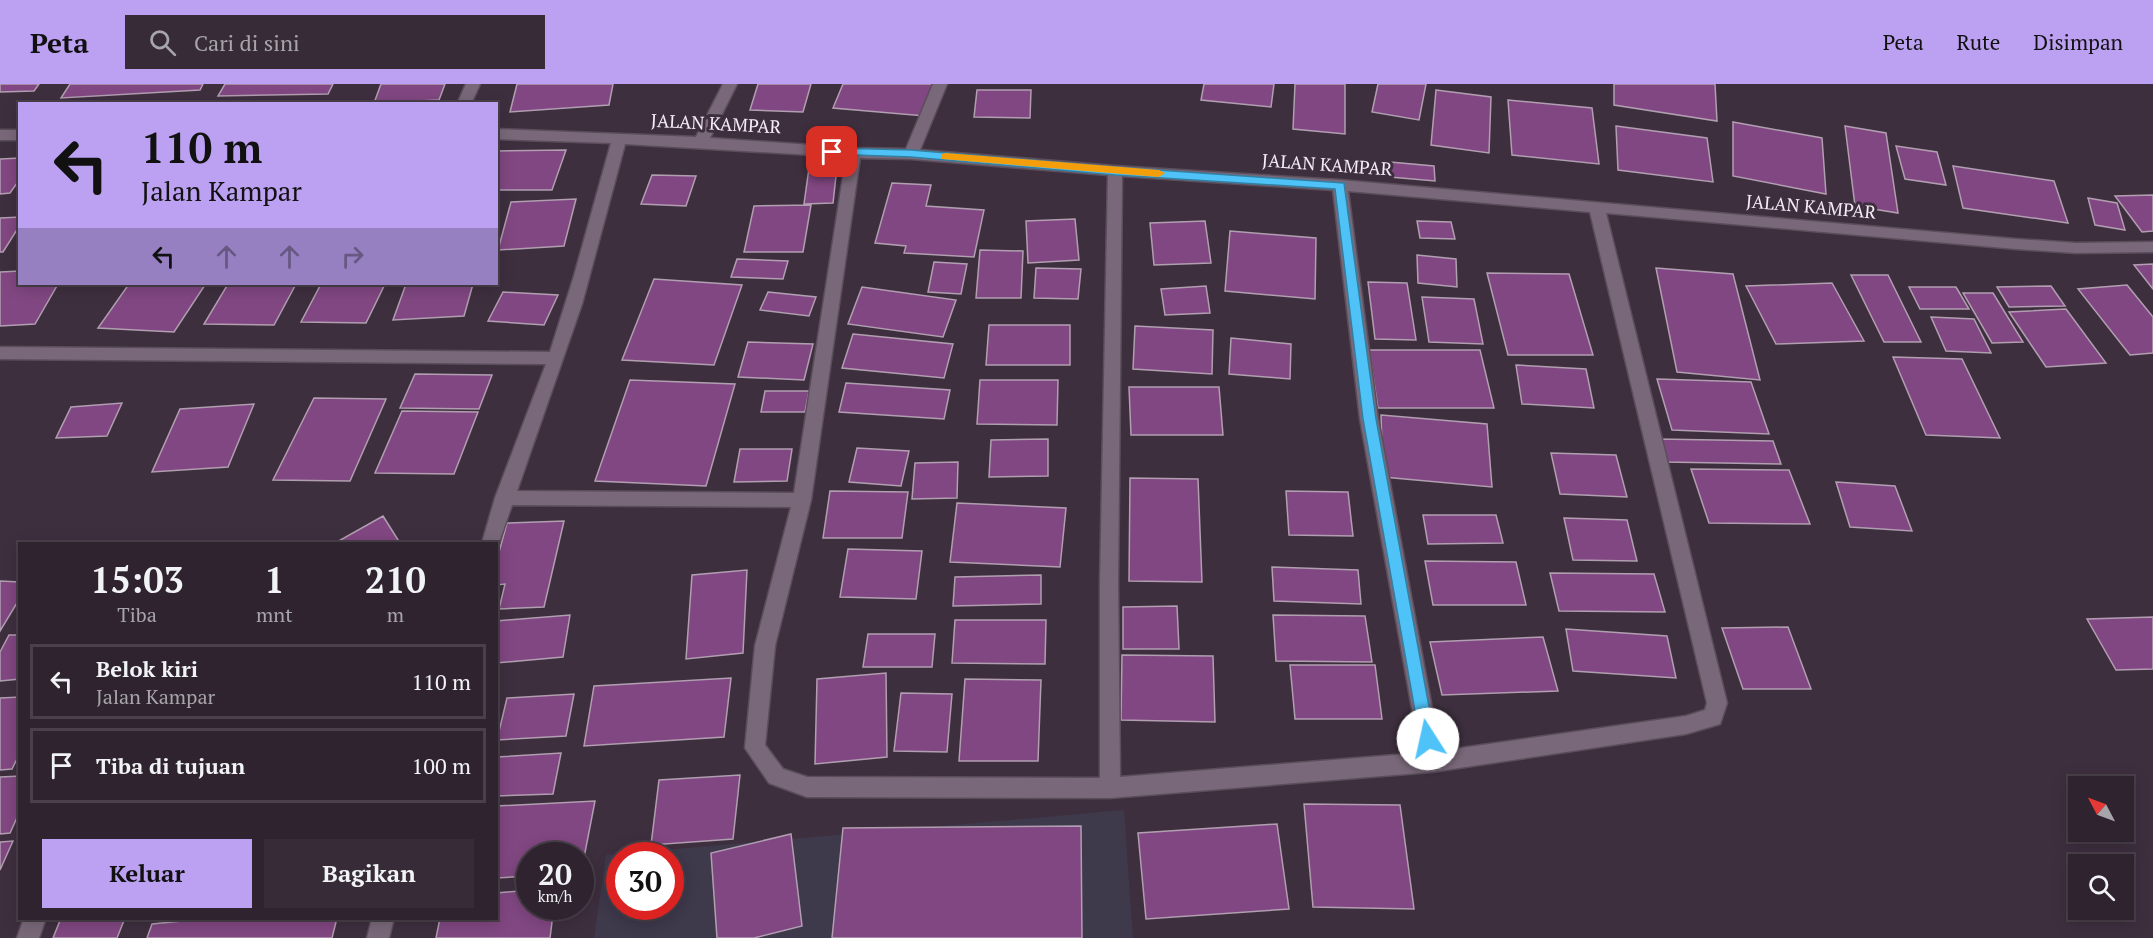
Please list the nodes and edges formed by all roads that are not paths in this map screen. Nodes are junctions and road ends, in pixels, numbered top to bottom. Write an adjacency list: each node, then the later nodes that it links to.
1 (472, 84): 4 (street)
2 (730, 84): 9 (street)
3 (940, 84): 11 (street)
4 (465, 102)
5 (498, 134): 8 (street, JALAN KAMPAR)
6 (0, 135): 7 (street)
7 (18, 135)
8 (619, 139): 9 (street, JALAN KAMPAR); 17 (street)
9 (701, 142): 10 (street, JALAN KAMPAR)
10 (854, 153): 11 (street, JALAN KAMPAR); 19 (street)
11 (911, 154): 12 (street, JALAN KAMPAR)
12 (1115, 171): 13 (street, JALAN KAMPAR); 22 (street)
13 (1340, 185): 14 (street, JALAN KAMPAR); 21 (street)
14 (1597, 208): 15 (street, JALAN KAMPAR); 21 (street)
15 (2153, 247)
16 (0, 353): 17 (street)
17 (556, 358): 18 (street)
18 (504, 498): 19 (street); 20 (street)
19 (802, 500): 22 (street)
20 (491, 542)
21 (1432, 762): 22 (street)
22 (1110, 788)
23 (34, 920): 25 (street)
24 (382, 920): 26 (street)
25 (28, 938)
26 (378, 938)

